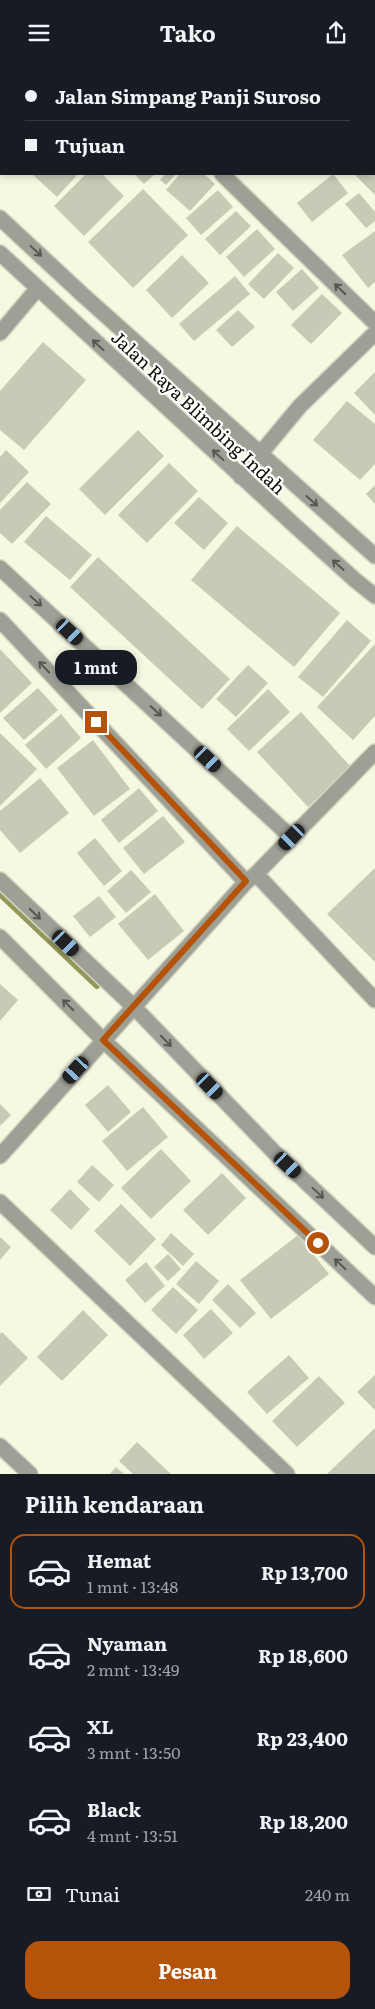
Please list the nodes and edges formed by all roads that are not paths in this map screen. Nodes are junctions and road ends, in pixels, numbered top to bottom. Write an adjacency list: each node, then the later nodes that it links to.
1 (223, 175): 5 (street, one-way to 1)
2 (0, 218): 8 (street, Jalan Raya Blimbing Indah, one-way to 8)
3 (0, 253): 4 (street, Jalan Raya Blimbing Indah)
4 (38, 288): 6 (street); 9 (street, Jalan Raya Blimbing Indah, one-way to 4)
5 (375, 323)
6 (0, 333)
7 (375, 333): 8 (street)
8 (260, 455): 9 (street); 10 (street, Jalan Raya Blimbing Indah, one-way to 10)
9 (241, 477): 12 (street, Jalan Raya Blimbing Indah, one-way to 9)
10 (375, 556)
11 (0, 568): 15 (street, one-way to 15)
12 (375, 596)
13 (0, 620): 16 (street, one-way to 13)
14 (375, 752): 15 (street)
15 (292, 837): 16 (street)
16 (251, 878): 19 (street); 20 (street)
17 (0, 880): 20 (street, one-way to 20)
18 (0, 937): 21 (street, one-way to 18)
19 (375, 1000)
20 (132, 1006): 21 (street); 24 (street, one-way to 24)
21 (103, 1040): 22 (street); 25 (street, one-way to 21)
22 (0, 1156)
23 (0, 1202): 28 (street)
24 (375, 1247)
25 (375, 1297)
26 (0, 1446): 27 (street)
27 (30, 1474)
28 (287, 1474)

